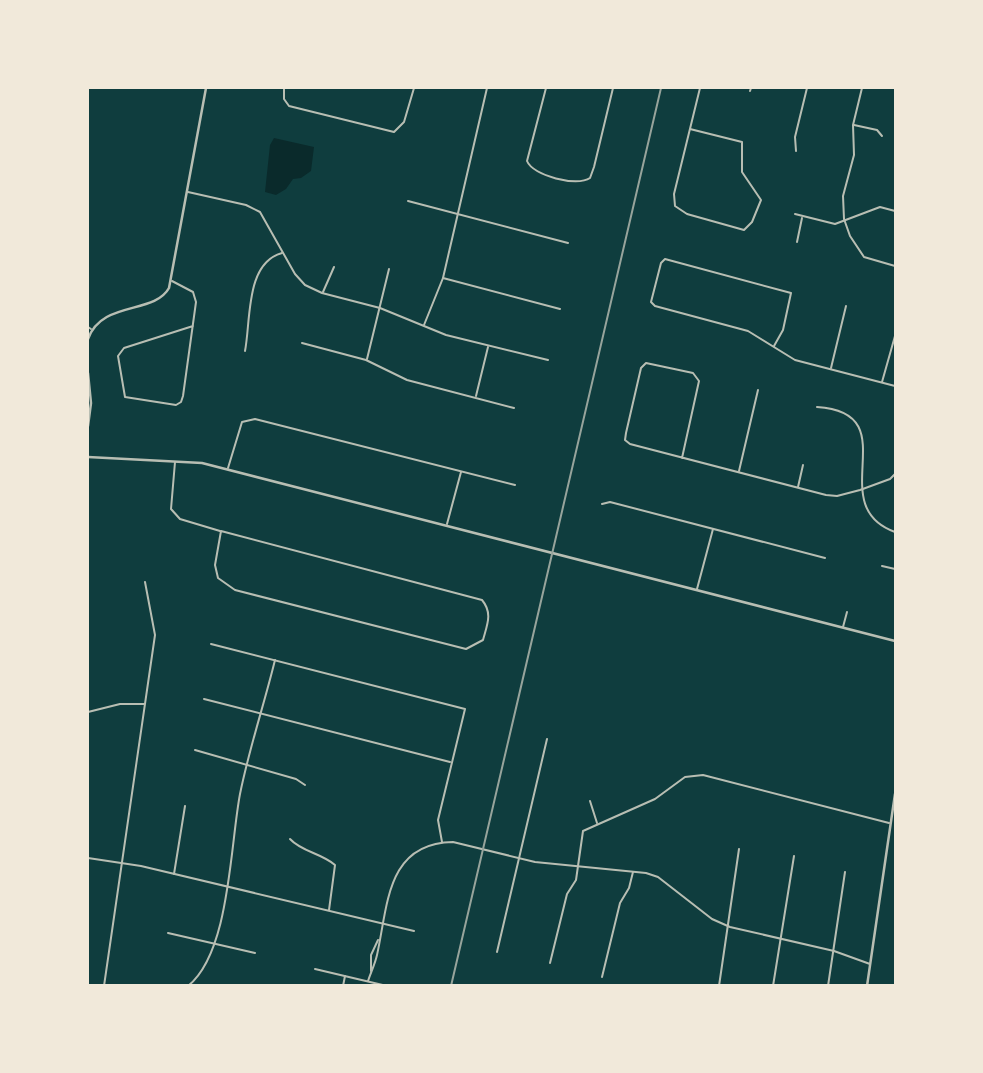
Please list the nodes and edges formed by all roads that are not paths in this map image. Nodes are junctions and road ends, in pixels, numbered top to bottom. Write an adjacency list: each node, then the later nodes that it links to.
1 (206, 88): 16 (street)
2 (284, 88): 3 (street)
3 (414, 88)
4 (486, 88): 19 (street)
5 (545, 88): 6 (street)
6 (613, 88)
7 (699, 88): 13 (street)
8 (751, 88): 11 (street)
9 (807, 88): 15 (street)
10 (862, 88): 12 (street)
11 (750, 92)
12 (853, 125): 14 (street); 22 (street)
13 (690, 130): 13 (street)
14 (882, 136)
15 (796, 150)
16 (188, 192): 25 (street); 30 (street)
17 (408, 201): 19 (street)
18 (895, 211): 22 (street)
19 (457, 214): 23 (street); 29 (street)
20 (795, 214): 21 (street)
21 (802, 216): 22 (street); 24 (street)
22 (844, 219): 26 (street)
23 (568, 243)
24 (797, 243)
25 (283, 252): 31 (street); 43 (street)
26 (895, 266)
27 (334, 268): 31 (street)
28 (389, 269): 33 (street)
29 (443, 278): 34 (street); 35 (street)
30 (171, 281): 36 (street); 37 (street)
31 (322, 293): 33 (street)
32 (846, 306): 46 (street)
33 (380, 308): 35 (street); 44 (street)
34 (560, 309)
35 (424, 325): 41 (street)
36 (193, 326): 36 (street)
37 (89, 328): 39 (street)
38 (895, 336): 48 (street)
39 (88, 339)
40 (302, 342): 44 (street)
41 (488, 346): 45 (street); 52 (street)
42 (774, 346): 42 (street); 46 (street)
43 (245, 351)
44 (366, 360): 52 (street)
45 (548, 360)
46 (831, 369): 48 (street)
47 (88, 373): 50 (street)
48 (882, 383): 49 (street)
49 (895, 386)
50 (88, 387): 55 (street)
51 (758, 390): 62 (street)
52 (475, 397): 54 (street)
53 (817, 407): 66 (street)
54 (514, 408)
55 (88, 426)
56 (88, 457): 58 (street)
57 (682, 457): 57 (street); 62 (street)
58 (175, 461): 60 (street); 70 (street)
59 (803, 465): 65 (street)
60 (228, 469): 61 (street); 68 (street)
61 (461, 471): 64 (street); 68 (street)
62 (738, 472): 65 (street)
63 (895, 474): 66 (street)
64 (515, 485)
65 (798, 488): 66 (street)
66 (860, 490): 71 (street)
67 (602, 504): 69 (street)
68 (447, 525): 76 (street)
69 (713, 529): 72 (street); 76 (street)
70 (221, 531): 70 (street)
71 (895, 532)
72 (825, 558)
73 (882, 566): 74 (street)
74 (895, 569)
75 (145, 582): 83 (street)
76 (697, 589): 78 (street)
77 (847, 612): 78 (street)
78 (843, 628): 79 (street)
79 (895, 640)
80 (211, 644): 81 (street)
81 (276, 659): 85 (street); 88 (street)
82 (204, 699): 85 (street)
83 (144, 704): 84 (street); 104 (street)
84 (88, 712)
85 (262, 714): 88 (street); 89 (street)
86 (547, 739): 103 (street)
87 (195, 750): 89 (street)
88 (452, 762): 99 (street)
89 (249, 766): 90 (street); 109 (street)
90 (305, 785)
91 (895, 794): 95 (street)
92 (590, 801): 94 (street)
93 (185, 806): 108 (street)
94 (597, 823): 95 (street); 105 (street)
95 (891, 823): 97 (street)
96 (290, 839): 110 (street)
97 (889, 839): 98 (street); 122 (street)
98 (895, 840)
99 (442, 843): 103 (street); 111 (street)
100 (739, 849): 112 (street)
101 (794, 856): 115 (street)
102 (88, 858): 104 (street)
103 (520, 859): 105 (street); 119 (street)
104 (120, 863): 108 (street); 128 (street)
105 (577, 867): 106 (street); 121 (street)
106 (633, 871): 112 (street); 126 (street)
107 (845, 872): 118 (street)
108 (174, 874): 109 (street)
109 (227, 887): 110 (street); 117 (street)
110 (329, 911): 111 (street)
111 (383, 924): 113 (street); 116 (street)
112 (730, 927): 115 (street); 132 (street)
113 (414, 931)
114 (167, 933): 117 (street)
115 (782, 938): 118 (street); 133 (street)
116 (378, 940): 124 (street); 124 (street)
117 (214, 943): 120 (street); 129 (street)
118 (834, 951): 122 (street); 134 (street)
119 (497, 952)
120 (254, 953)
121 (550, 963)
122 (871, 964): 135 (street)
123 (315, 969): 125 (street)
124 (371, 971): 127 (street)
125 (345, 976): 127 (street); 130 (street)
126 (602, 977)
127 (368, 981): 131 (street)
128 (104, 985)
129 (189, 985)
130 (343, 985)
131 (387, 985)
132 (719, 985)
133 (773, 985)
134 (828, 985)
135 (867, 985)

